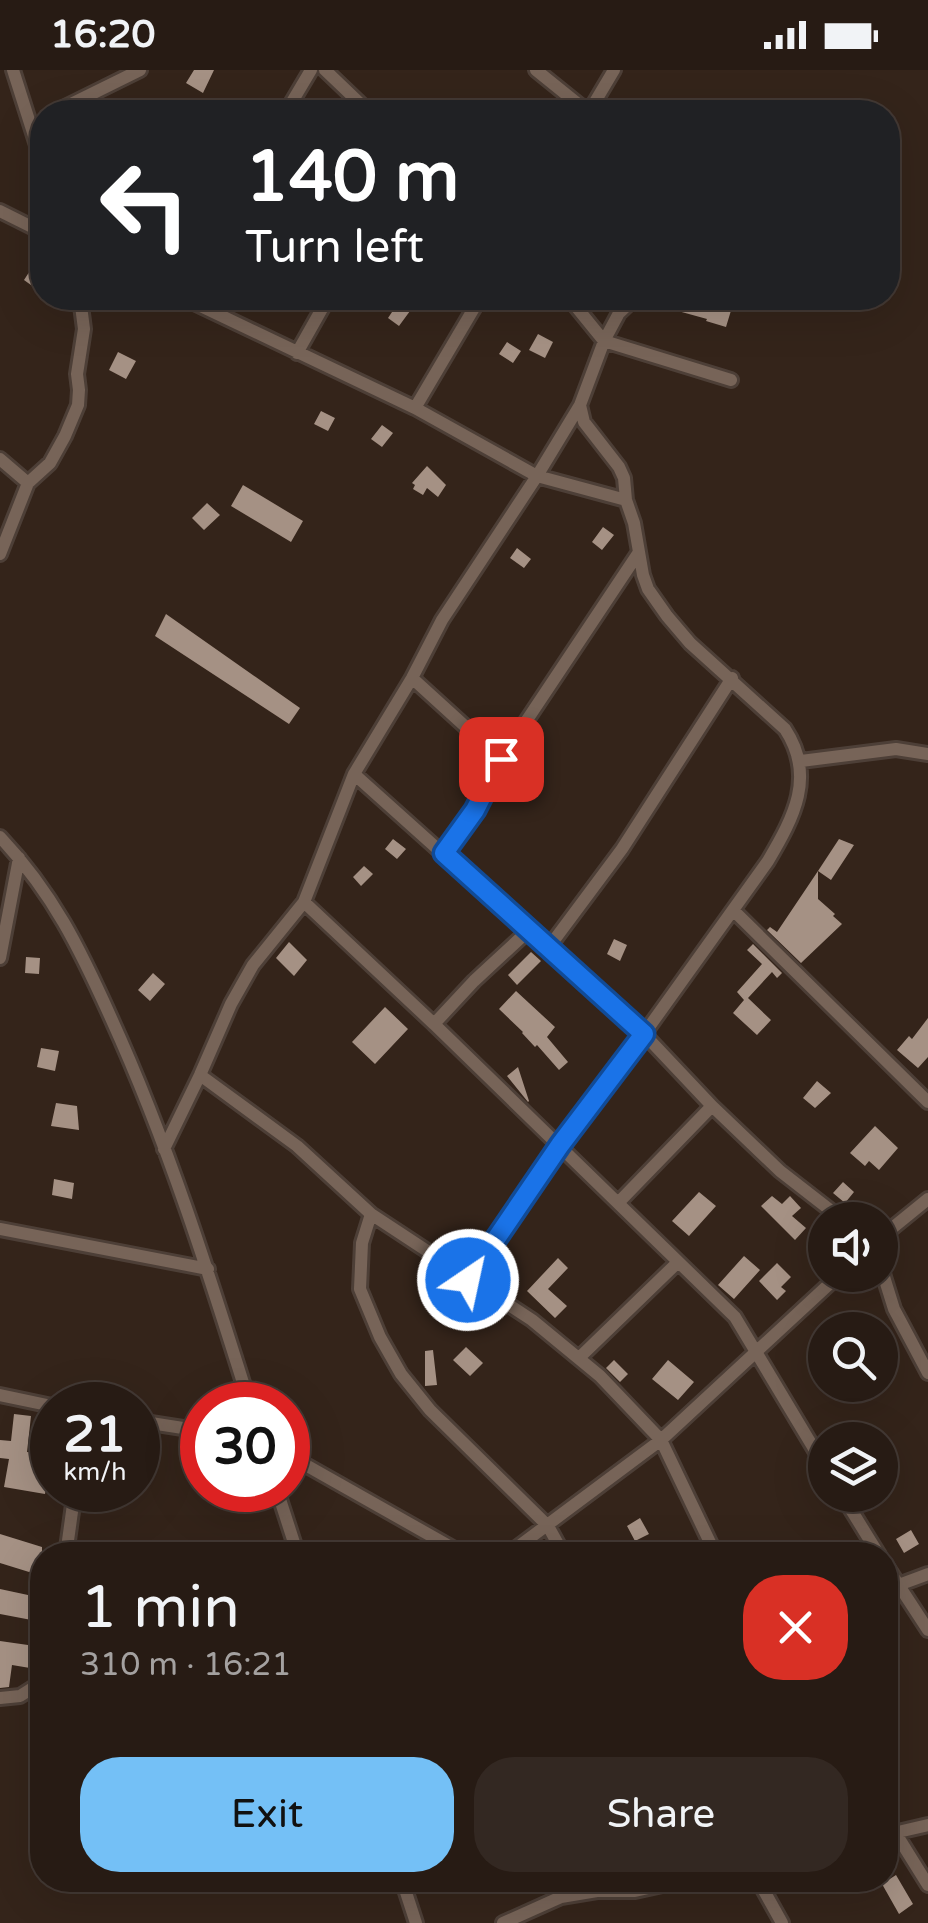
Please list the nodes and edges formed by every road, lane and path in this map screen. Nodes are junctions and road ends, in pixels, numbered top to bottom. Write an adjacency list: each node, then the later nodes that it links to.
1 (13, 70): 12 (street)
2 (140, 70): 7 (street)
3 (311, 70): 8 (street)
4 (325, 70): 9 (street)
5 (536, 70): 10 (street)
6 (614, 70): 11 (street)
7 (80, 100)
8 (293, 100)
9 (356, 100)
10 (574, 100)
11 (596, 100)
12 (30, 105)
13 (0, 212): 14 (street)
14 (30, 226)
15 (82, 310): 28 (street)
16 (209, 310): 22 (street)
17 (321, 310): 22 (street)
18 (473, 310): 25 (street)
19 (579, 310): 21 (street)
20 (622, 310): 21 (street)
21 (604, 341): 23 (street); 24 (street)
22 (297, 353): 25 (street)
23 (732, 380)
24 (580, 405): 27 (street); 29 (street)
25 (414, 408): 27 (street)
26 (0, 459): 28 (street)
27 (537, 476): 29 (street); 32 (street)
28 (28, 483): 31 (street)
29 (626, 500): 30 (street)
30 (639, 552): 33 (street); 35 (street)
31 (0, 554)
32 (412, 678): 35 (street); 37 (street)
33 (732, 678): 36 (street); 44 (street)
34 (928, 754): 36 (street)
35 (501, 759): 39 (street)
36 (801, 761): 42 (street)
37 (354, 774): 39 (street); 41 (street)
38 (0, 837): 40 (street)
39 (444, 853): 43 (street)
40 (20, 858): 45 (street); 52 (street)
41 (304, 902): 46 (street); 48 (street)
42 (733, 910): 47 (street); 49 (street)
43 (529, 930): 44 (street); 46 (street)
44 (549, 948): 47 (street)
45 (0, 958)
46 (434, 1024): 51 (street)
47 (644, 1034): 50 (street); 51 (street)
48 (200, 1076): 52 (street); 56 (street)
49 (928, 1102)
50 (712, 1106): 54 (street); 55 (street)
51 (560, 1145): 55 (street); 61 (street)
52 (164, 1148): 60 (street)
53 (928, 1199): 57 (street)
54 (820, 1202)
55 (618, 1204): 59 (street)
56 (370, 1214): 61 (street); 76 (street)
57 (898, 1223)
58 (0, 1229): 60 (street)
59 (677, 1262): 64 (street); 65 (street)
60 (208, 1269): 67 (street)
61 (468, 1280): 65 (street)
62 (821, 1292): 64 (street)
63 (889, 1292): 66 (street)
64 (756, 1354): 70 (street); 71 (street)
65 (580, 1358): 71 (street)
66 (928, 1373)
67 (243, 1382)
68 (0, 1395): 69 (street)
69 (30, 1401)
70 (808, 1438)
71 (661, 1440): 76 (street); 82 (street)
72 (310, 1467): 79 (street)
73 (72, 1512): 77 (street)
74 (284, 1512): 78 (street)
75 (852, 1512): 83 (street)
76 (548, 1526): 80 (street); 81 (street)
77 (68, 1542)
78 (294, 1542)
79 (442, 1542)
80 (525, 1542)
81 (557, 1542)
82 (710, 1542)
83 (871, 1542)
84 (928, 1574): 85 (street)
85 (898, 1585)
86 (898, 1595): 87 (street)
87 (928, 1630)
88 (30, 1690): 89 (street)
89 (0, 1698)
90 (928, 1825): 91 (street)
91 (898, 1831)
92 (898, 1844): 93 (street)
93 (928, 1885)
94 (406, 1892): 97 (street)
95 (606, 1892): 98 (street)
96 (765, 1892): 99 (street)
97 (416, 1923)
98 (503, 1923)
99 (782, 1923)

